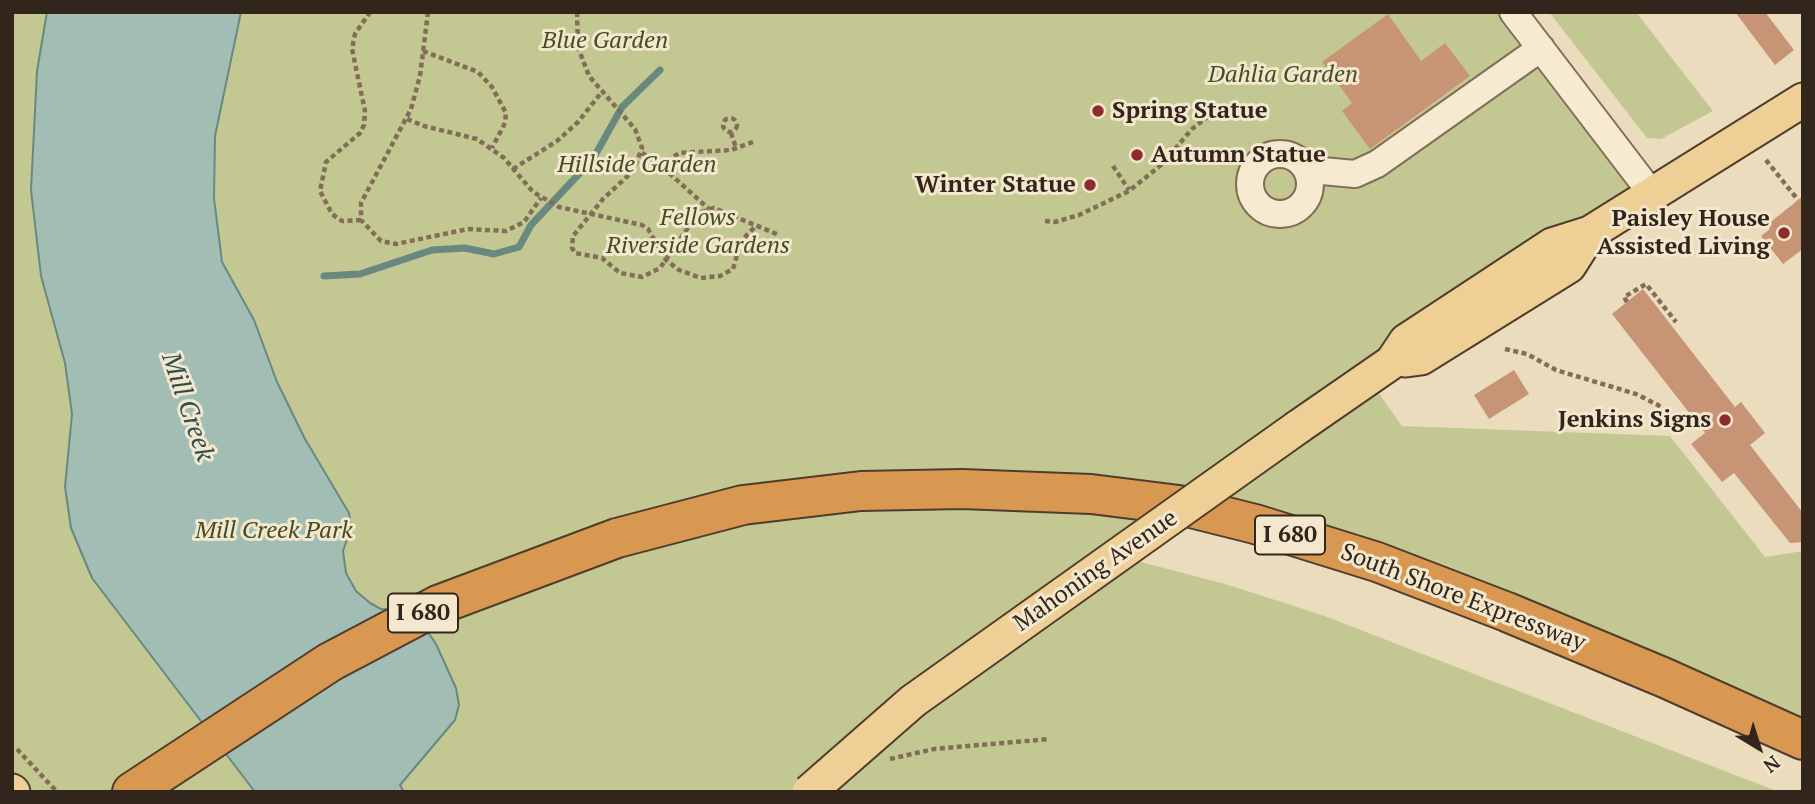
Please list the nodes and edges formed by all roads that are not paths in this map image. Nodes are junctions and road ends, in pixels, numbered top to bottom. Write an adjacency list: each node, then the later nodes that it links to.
1 (1513, 12): 2 (street)
2 (1541, 48): 4 (street); 5 (street)
3 (1803, 100): 5 (main road, Mahoning Avenue)
4 (1308, 173)
5 (1652, 194): 8 (main road, Mahoning Avenue, bridge)
6 (1803, 740): 7 (highway, South Shore Expressway / I 680)
7 (134, 790)
8 (809, 792)

